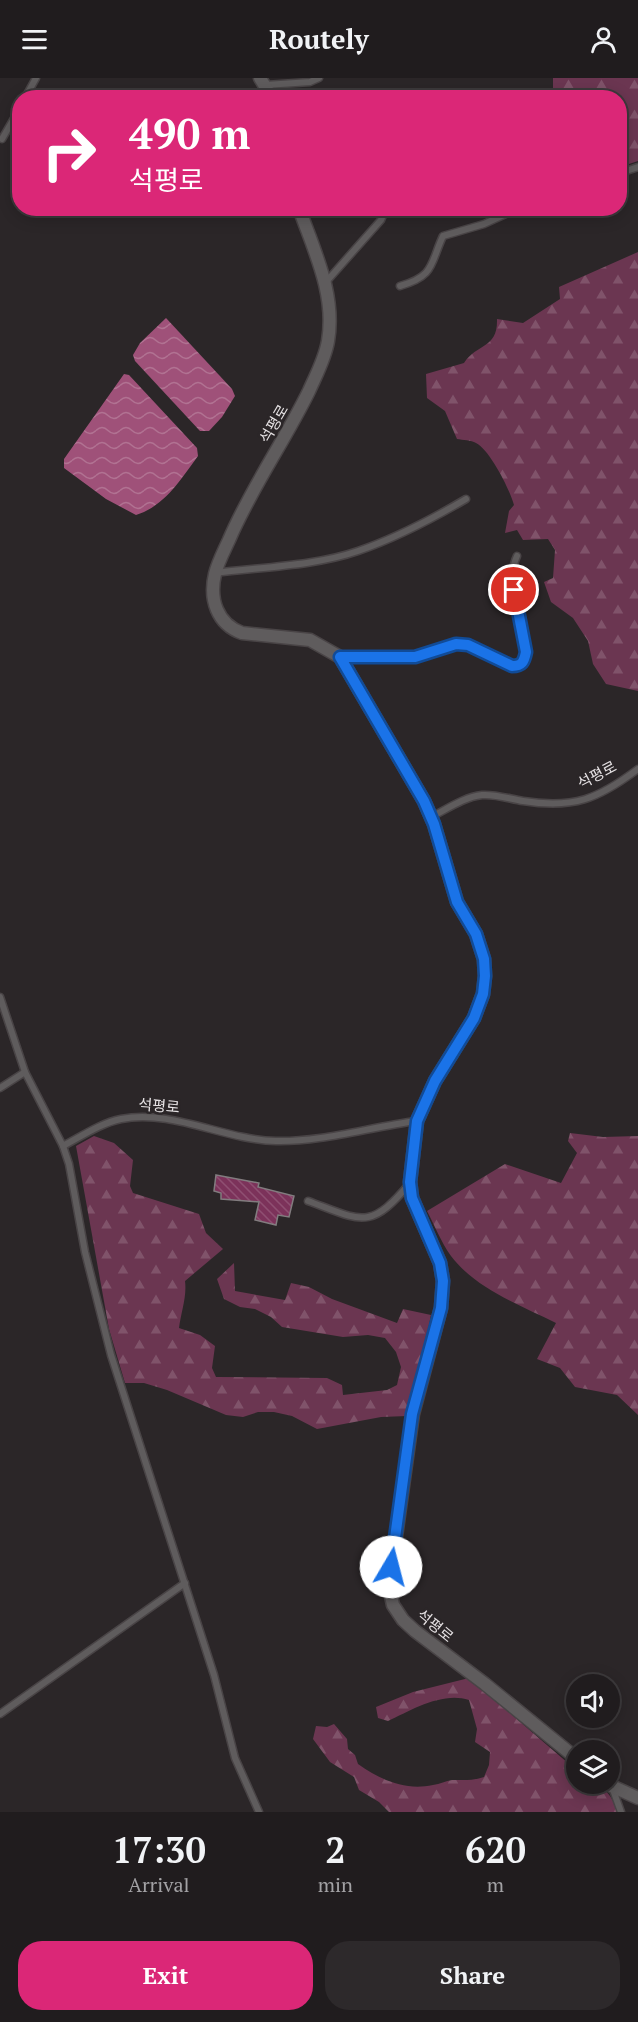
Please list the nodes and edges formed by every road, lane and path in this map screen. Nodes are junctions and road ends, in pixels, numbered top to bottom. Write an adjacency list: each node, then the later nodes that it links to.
1 (320, 78): 2 (lane)
2 (263, 82)
3 (12, 122): 4 (lane)
4 (2, 139)
5 (302, 216): 8 (street, 석평로)
6 (383, 216): 8 (lane)
7 (502, 216): 9 (lane)
8 (325, 283): 12 (street, 석평로)
9 (400, 286)
10 (466, 499): 12 (lane)
11 (517, 556): 13 (lane, 석평로)
12 (215, 573): 13 (street, 석평로)
13 (340, 657): 15 (street, 석평로)
14 (638, 769): 15 (lane, 석평로)
15 (431, 817): 19 (street, 석평로)
16 (0, 997): 17 (lane)
17 (25, 1072): 18 (lane); 20 (lane)
18 (0, 1088)
19 (417, 1121): 20 (lane, 석평로); 21 (street, 석평로)
20 (63, 1146): 23 (lane)
21 (410, 1182): 22 (lane); 25 (street, 석평로)
22 (308, 1201)
23 (185, 1583): 24 (lane); 29 (lane)
24 (0, 1714)
25 (566, 1750)
26 (620, 1790): 28 (street)
27 (613, 1794): 30 (lane)
28 (638, 1798)
29 (259, 1812)
30 (621, 1812)

